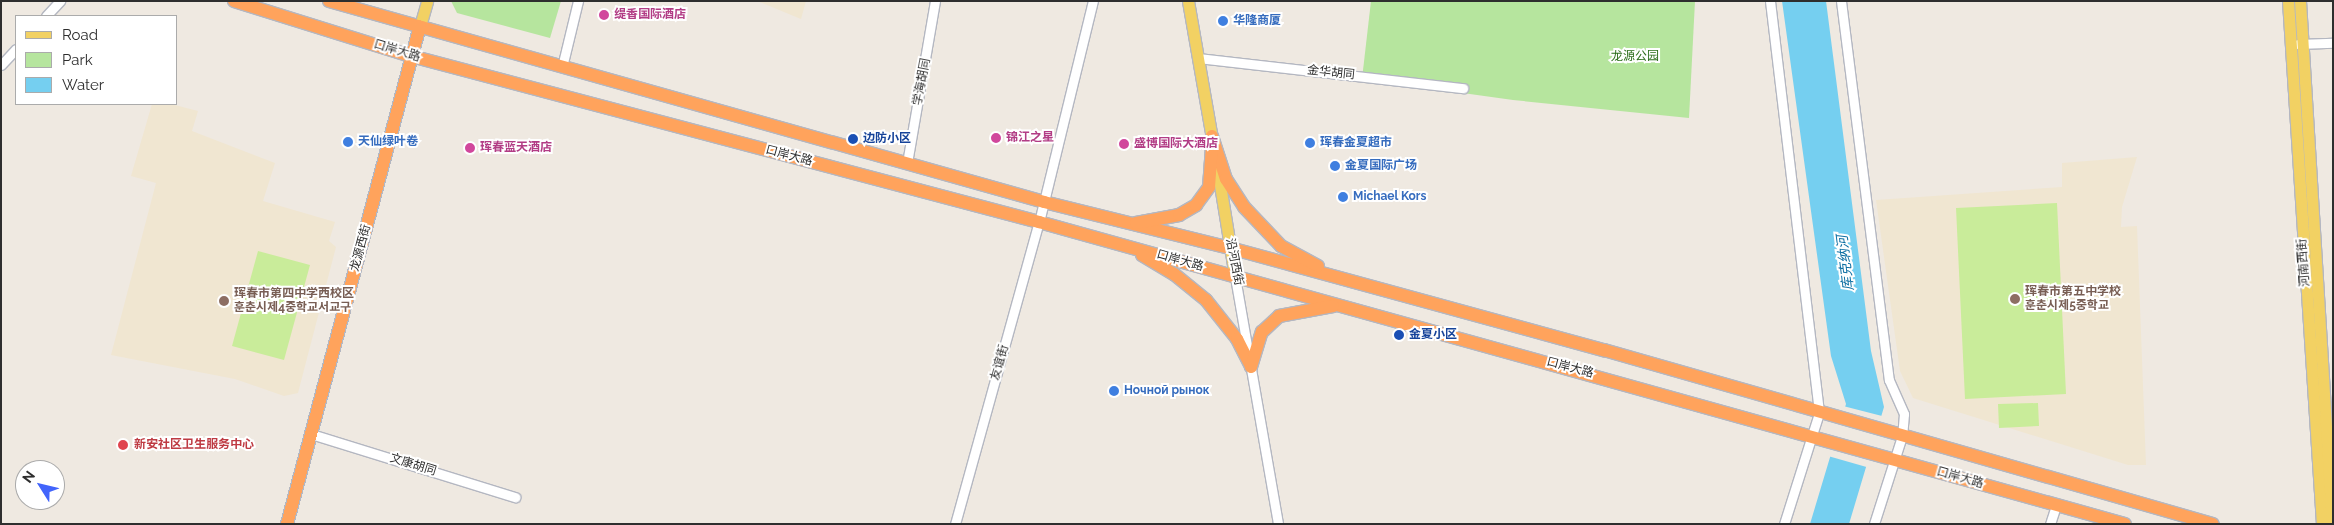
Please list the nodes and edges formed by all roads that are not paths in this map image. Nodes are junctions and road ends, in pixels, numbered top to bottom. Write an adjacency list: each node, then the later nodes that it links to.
1 (60, 1): 13 (street)
2 (234, 1): 19 (highway, 口岸大路)
3 (329, 1): 14 (highway, 口岸大路)
4 (427, 1): 14 (main road, 龙源西街)
5 (578, 1): 22 (street)
6 (936, 1): 25 (street, 学海胡同)
7 (1093, 1): 26 (street, 友谊街)
8 (1188, 1): 20 (main road, 沿河西街)
9 (1770, 1): 35 (street)
10 (1841, 1): 37 (street)
11 (2288, 1): 17 (main road, 河南西街)
12 (2300, 1): 16 (main road, 河南西街)
13 (47, 15)
14 (420, 26): 19 (highway, 龙源西街); 22 (highway, 口岸大路)
15 (2333, 43): 16 (street)
16 (2302, 44): 17 (street); 51 (main road, 河南西街)
17 (2290, 45): 50 (main road, 河南西街)
18 (15, 50): 21 (street)
19 (411, 56): 27 (highway, 口岸大路); 36 (highway, 龙源西街)
20 (1198, 58): 23 (street, 金华胡同); 24 (main road, 沿河西街)
21 (1, 66)
22 (562, 67): 25 (highway, 口岸大路)
23 (1463, 88)
24 (1212, 136): 28 (highway); 30 (main road, 沿河西街); 32 (highway)
25 (907, 163): 26 (highway, 口岸大路)
26 (1044, 202): 27 (street, 友谊街); 28 (highway, 口岸大路)
27 (1039, 222): 29 (highway, 口岸大路); 43 (street, 友谊街)
28 (1128, 224): 30 (highway, 口岸大路)
29 (1127, 247): 31 (highway, 口岸大路); 34 (highway)
30 (1230, 248): 31 (main road, 沿河西街); 32 (highway, 口岸大路)
31 (1235, 277): 33 (highway, 口岸大路); 34 (street, 沿河西街)
32 (1344, 279): 35 (highway, 口岸大路)
33 (1340, 305): 34 (highway); 38 (highway, 口岸大路)
34 (1251, 367): 44 (street, 沿河西街)
35 (1819, 413): 37 (highway, 口岸大路); 38 (street)
36 (312, 434): 40 (street, 文康胡同); 42 (highway, 龙源西街)
37 (1897, 435): 39 (street); 49 (highway, 口岸大路)
38 (1812, 437): 39 (highway, 口岸大路); 45 (street)
39 (1891, 458): 41 (highway, 口岸大路); 46 (street)
40 (515, 497)
41 (2056, 505): 47 (street); 48 (highway, 口岸大路)
42 (287, 524)
43 (955, 524)
44 (1278, 524)
45 (1784, 524)
46 (1874, 524)
47 (2050, 524)
48 (2125, 524)
49 (2213, 524)
50 (2322, 524)
51 (2332, 524)

